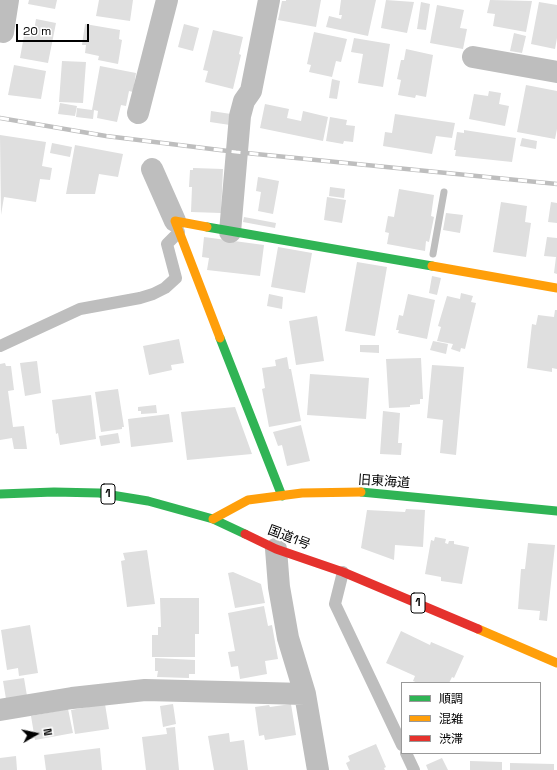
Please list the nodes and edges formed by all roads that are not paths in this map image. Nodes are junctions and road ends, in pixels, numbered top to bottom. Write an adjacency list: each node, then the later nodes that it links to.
1 (8, 0): 4 (street)
2 (167, 0): 7 (street)
3 (269, 0): 10 (street)
4 (0, 31)
5 (473, 57): 6 (street)
6 (557, 72)
7 (138, 113)
8 (152, 169): 9 (street)
9 (177, 227): 10 (main road); 12 (lane); 14 (main road)
10 (230, 232): 11 (main road)
11 (557, 288)
12 (0, 346)
13 (0, 494): 16 (main road, 国道1号 / 1)
14 (282, 496): 15 (main road, 旧東海道); 16 (main road, 旧東海道)
15 (557, 511)
16 (214, 518): 17 (main road, 国道1号 / 1)
17 (276, 549): 18 (main road, 国道1号 / 1); 20 (street)
18 (343, 572): 19 (main road, 国道1号 / 1); 22 (lane)
19 (557, 662)
20 (306, 694): 21 (street); 24 (street)
21 (0, 710)
22 (401, 744)
23 (406, 754): 25 (lane)
24 (318, 770)
25 (414, 770)

